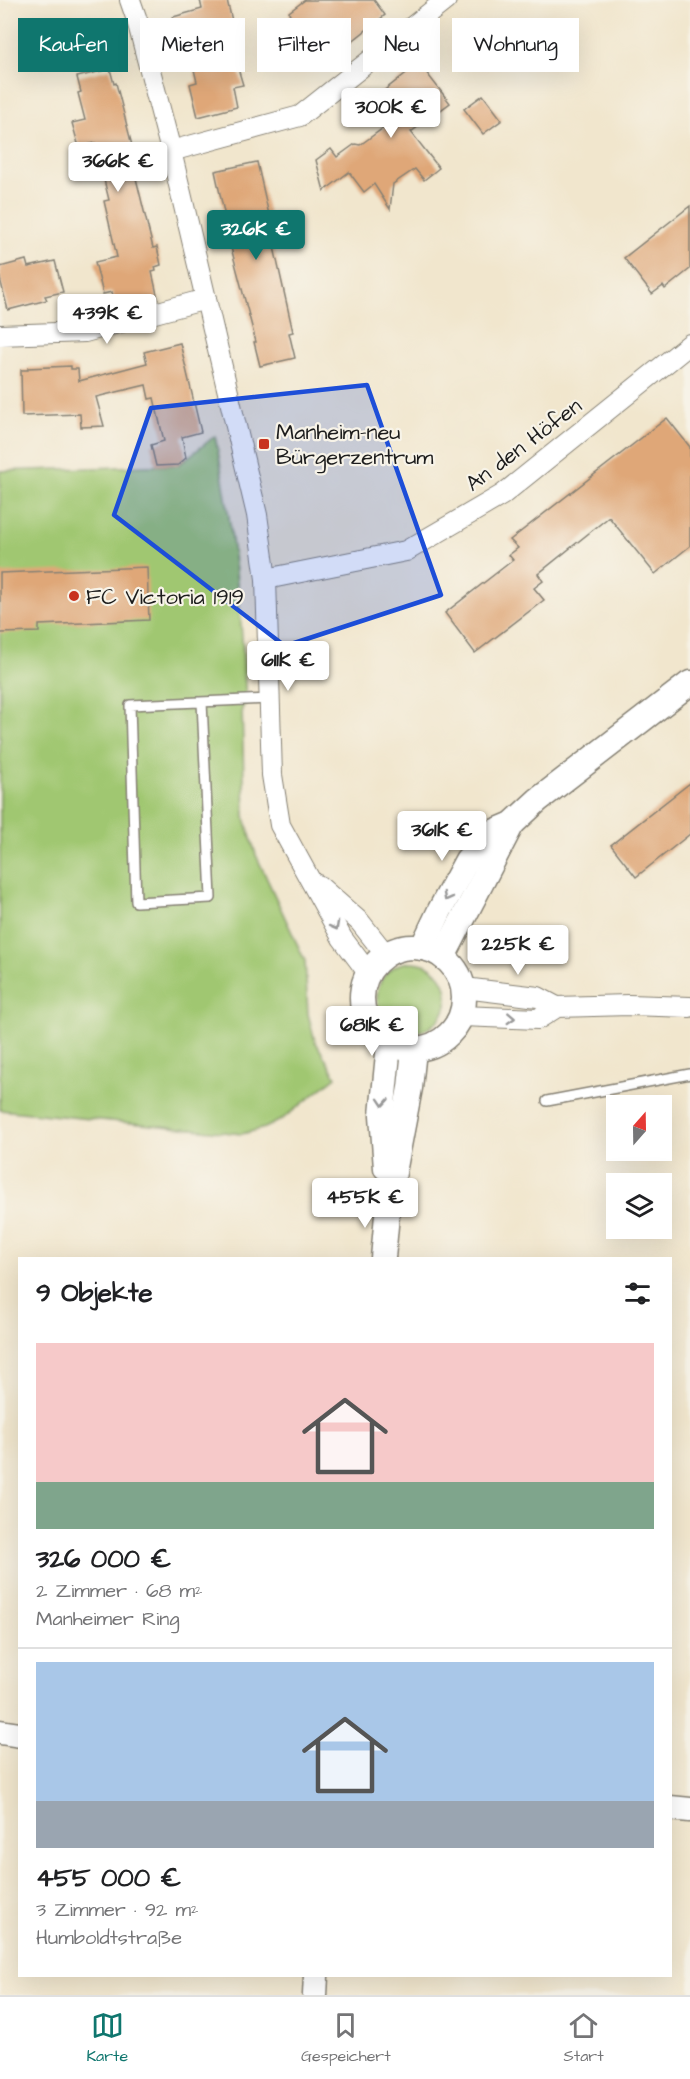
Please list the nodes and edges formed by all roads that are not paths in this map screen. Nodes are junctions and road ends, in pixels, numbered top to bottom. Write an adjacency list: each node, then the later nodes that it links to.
1 (130, 0): 3 (street)
2 (446, 0): 3 (street)
3 (171, 151): 4 (street)
4 (206, 299): 5 (street); 7 (street)
5 (0, 335)
6 (690, 344): 7 (street, An den Höfen)
7 (266, 579): 9 (street)
8 (690, 683): 12 (street)
9 (270, 699): 10 (lane); 11 (street)
10 (202, 702): 10 (lane)
11 (307, 875): 13 (street); 14 (street, one-way to 14)
12 (433, 953): 13 (street); 15 (street)
13 (386, 955): 14 (street)
14 (369, 974): 19 (street)
15 (464, 988): 16 (street); 18 (street)
16 (557, 1007): 17 (street); 18 (street, one-way to 16)
17 (690, 1007)
18 (462, 1016): 20 (street)
19 (389, 1044): 20 (street); 23 (street, one-way to 23)
20 (414, 1050): 23 (street)
21 (690, 1074): 22 (lane)
22 (547, 1101)
23 (388, 1204): 24 (street)
24 (382, 1257)
25 (0, 1732): 26 (street)
26 (18, 1735)
27 (672, 1808): 28 (street)
28 (690, 1810)
29 (316, 1977): 30 (street)
30 (315, 1995)

